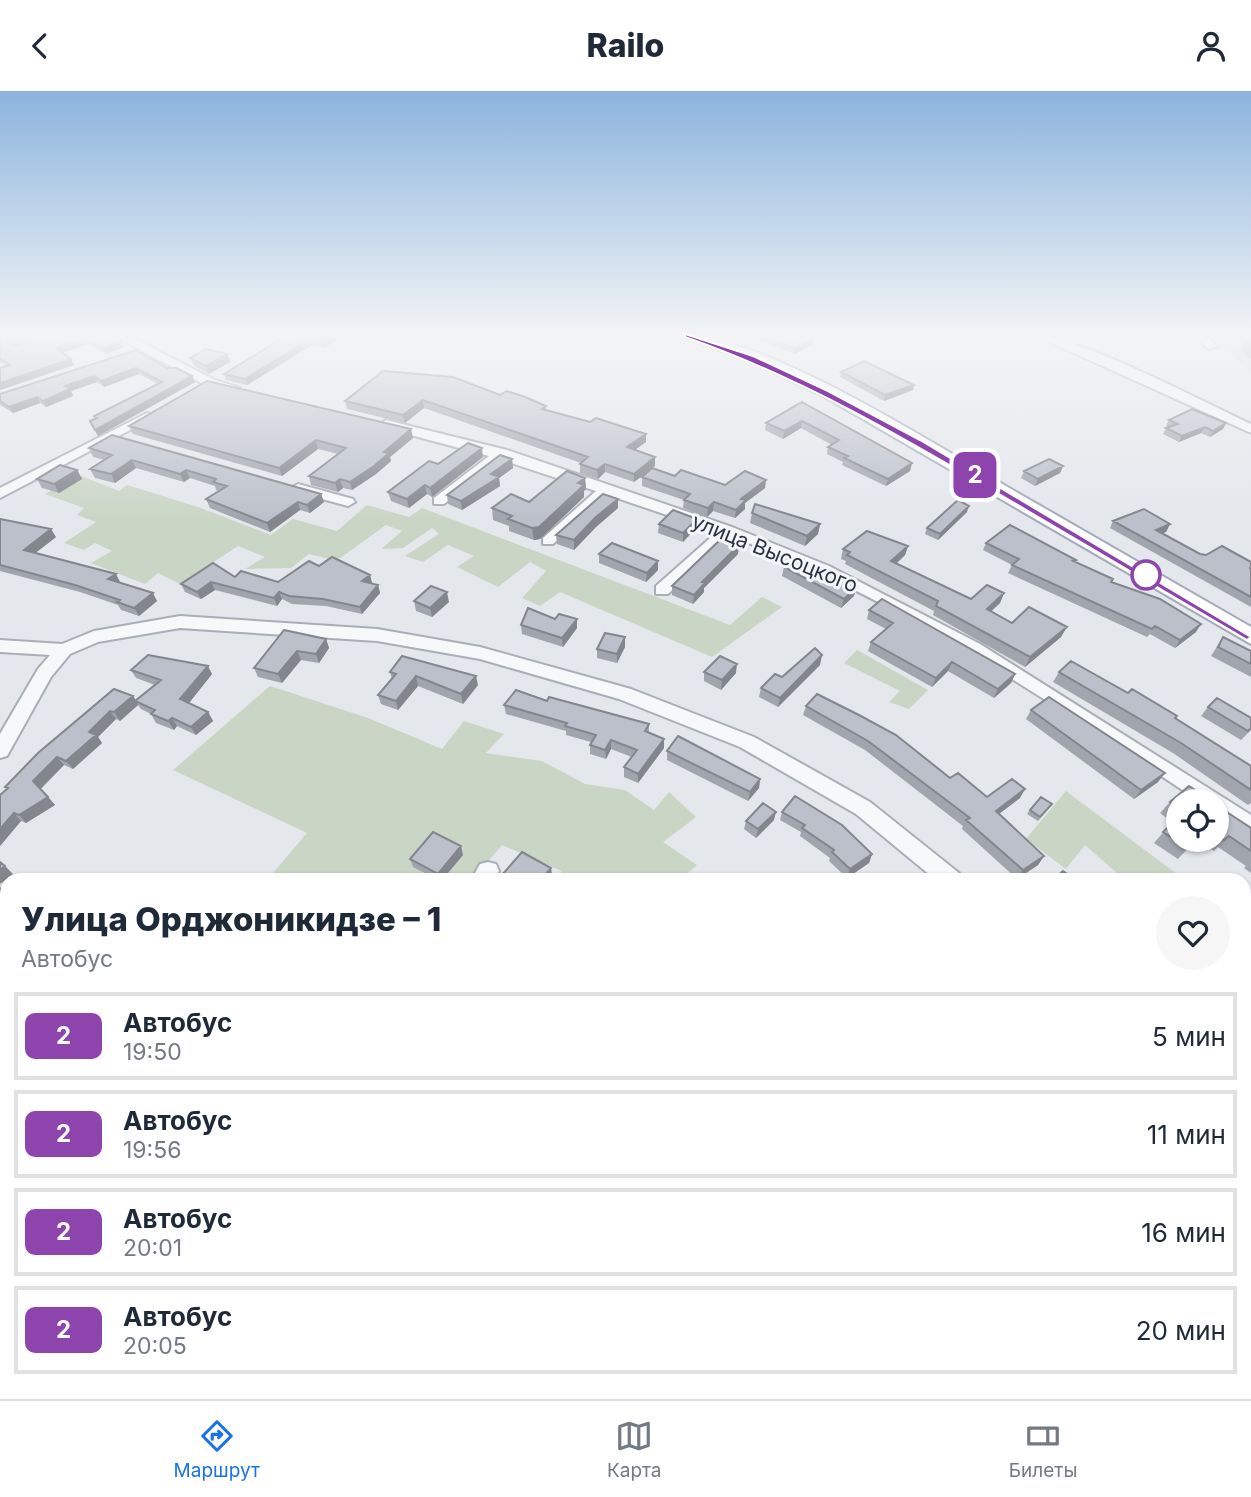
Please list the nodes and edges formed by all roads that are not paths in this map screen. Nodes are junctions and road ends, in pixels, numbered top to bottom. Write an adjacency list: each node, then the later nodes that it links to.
1 (834, 397): 17 (main road)
2 (1182, 397): 5 (street)
3 (163, 409): 6 (street)
4 (368, 420): 8 (street, улица Высоцкого)
5 (1251, 429)
6 (115, 436): 7 (street); 11 (street)
7 (141, 443)
8 (502, 453): 10 (street, улица Высоцкого); 12 (street)
9 (283, 484): 13 (street)
10 (606, 489): 14 (street, улица Высоцкого); 15 (street)
11 (0, 494)
12 (439, 501)
13 (348, 502)
14 (727, 531): 16 (street); 21 (street, улица Высоцкого)
15 (548, 541)
16 (662, 590)
17 (1251, 637)
18 (0, 646): 19 (street)
19 (64, 650): 20 (street); 24 (street)
20 (0, 751)
21 (1195, 789)
22 (1229, 811): 23 (street, улица Высоцкого)
23 (1251, 826)
24 (942, 873)

